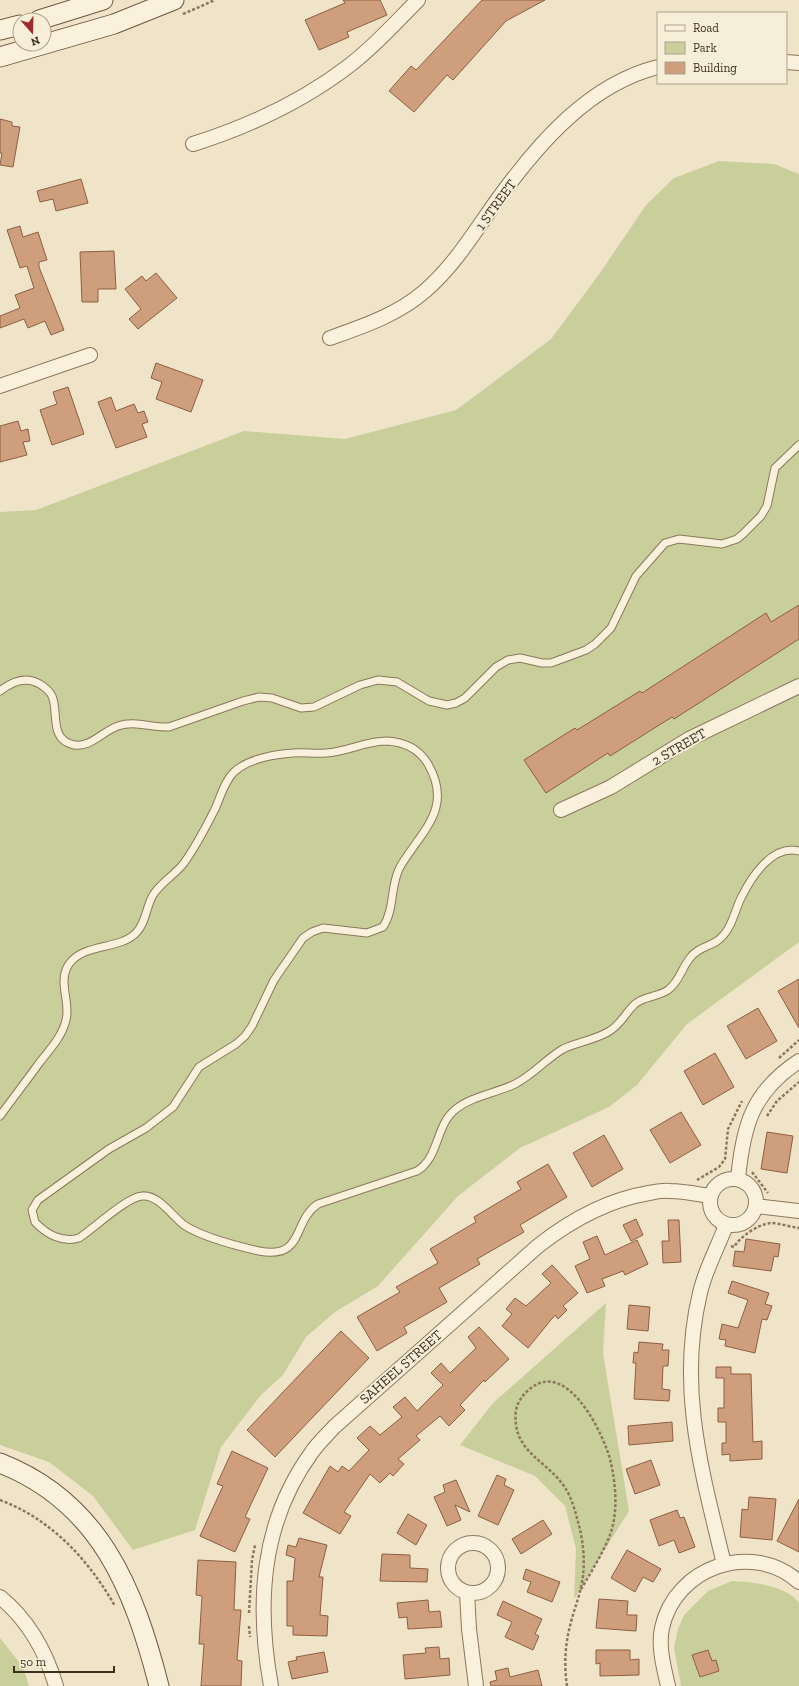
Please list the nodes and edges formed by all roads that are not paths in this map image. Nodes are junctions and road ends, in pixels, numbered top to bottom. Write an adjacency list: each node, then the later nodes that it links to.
1 (103, 0): 4 (street)
2 (174, 0): 7 (street)
3 (418, 0): 11 (street)
4 (52, 16)
5 (12, 27): 6 (street)
6 (0, 30)
7 (0, 57)
8 (787, 62): 9 (street)
9 (799, 62)
10 (657, 67): 12 (street, 1 STREET)
11 (193, 144)
12 (330, 338)
13 (90, 355): 14 (street)
14 (0, 386)
15 (799, 445): 17 (lane)
16 (799, 686): 18 (street, 2 STREET)
17 (0, 691)
18 (561, 810)
19 (799, 851): 21 (lane)
20 (799, 1060): 22 (street)
21 (0, 1116)
22 (738, 1179): 23 (street); 24 (street)
23 (710, 1196): 26 (street); 34 (street, SAHEEL STREET)
24 (756, 1206): 25 (street); 26 (street)
25 (799, 1211)
26 (726, 1225): 28 (street)
27 (0, 1463): 33 (street)
28 (724, 1564): 29 (street); 36 (street)
29 (799, 1582)
30 (467, 1592): 35 (street)
31 (0, 1597): 32 (street)
32 (56, 1686)
33 (159, 1686)
34 (271, 1686)
35 (476, 1686)
36 (668, 1686)

